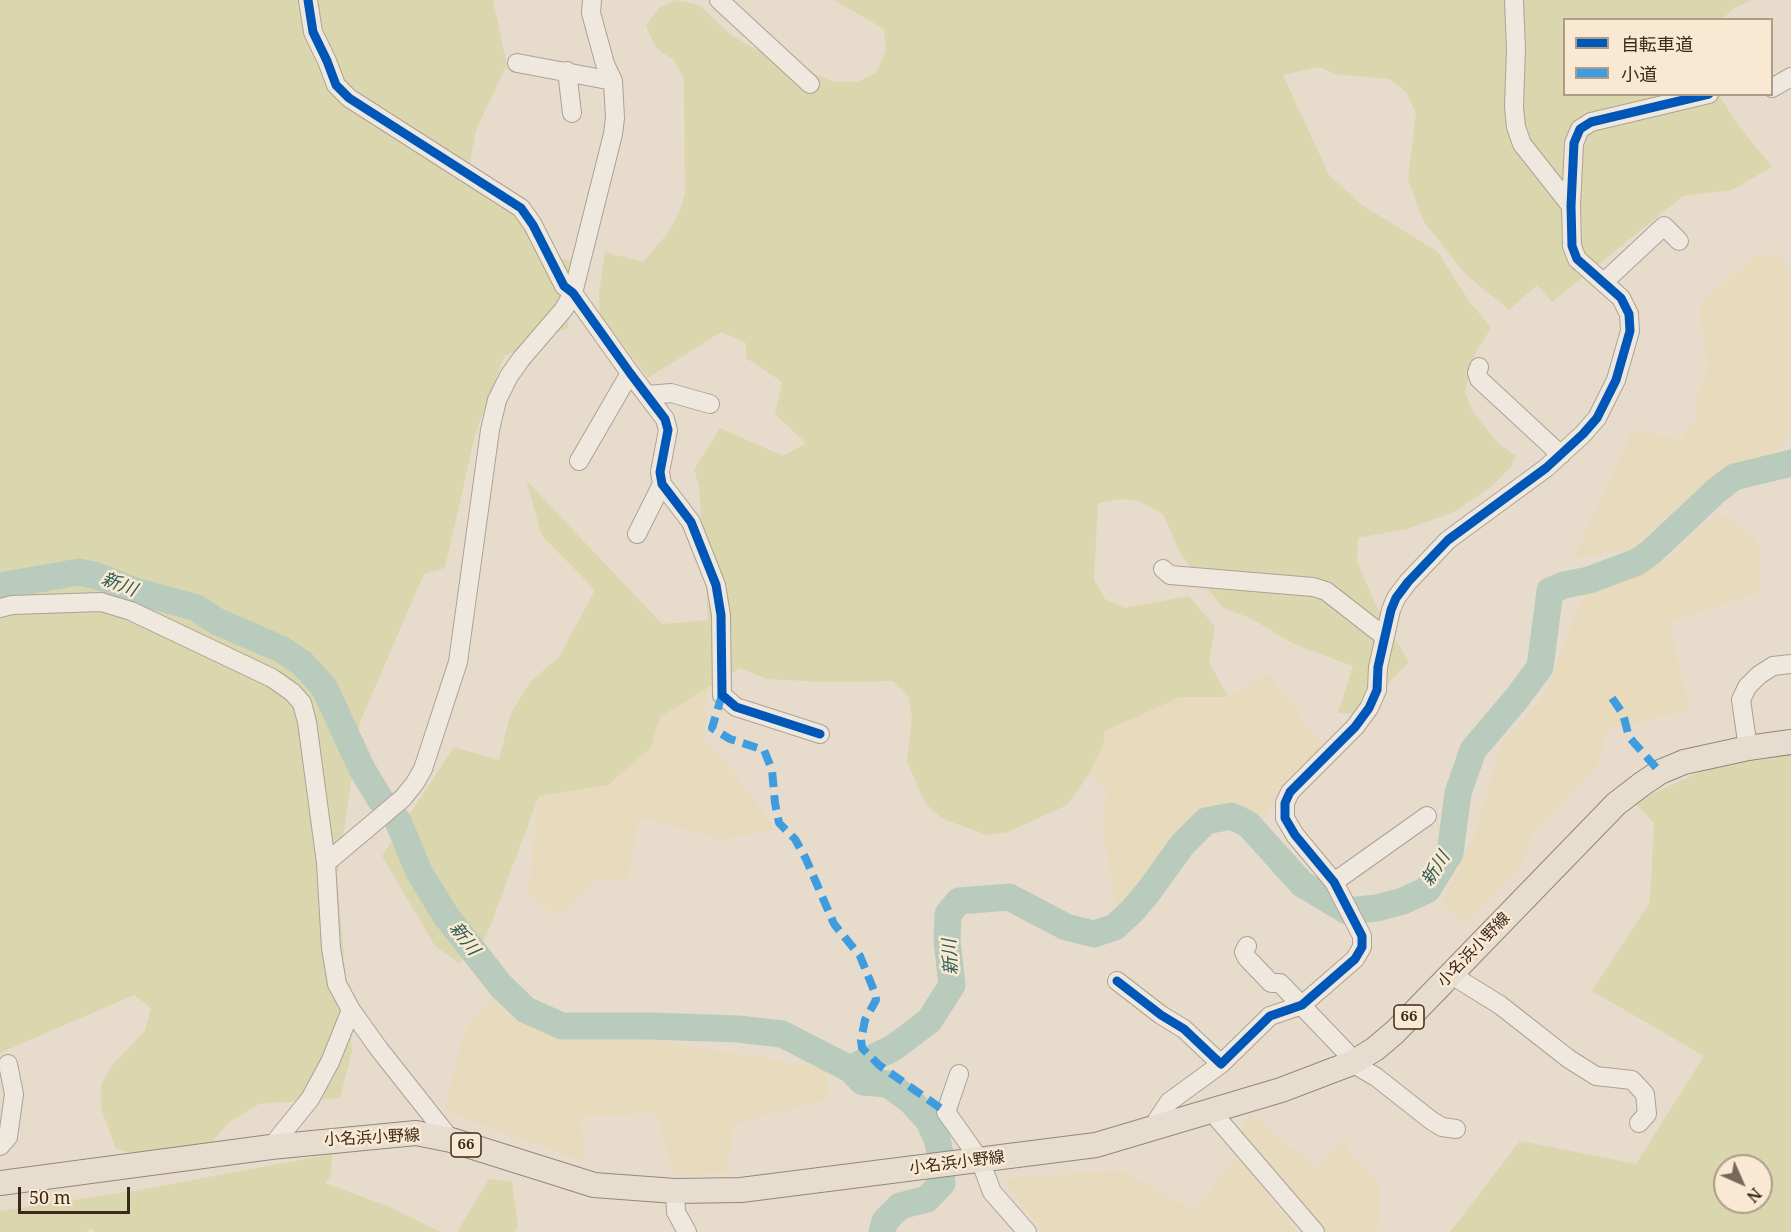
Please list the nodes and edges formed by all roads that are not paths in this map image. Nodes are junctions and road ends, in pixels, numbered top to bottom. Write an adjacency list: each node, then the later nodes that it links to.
1 (308, 0): 16 (street)
2 (592, 0): 8 (street)
3 (719, 0): 9 (street)
4 (1514, 0): 13 (street)
5 (517, 63): 6 (street)
6 (567, 72): 8 (street); 12 (street)
7 (1791, 77): 10 (street)
8 (613, 81): 16 (street)
9 (810, 84)
10 (1773, 87)
11 (1701, 96): 13 (street)
12 (572, 113)
13 (1571, 206): 15 (street)
14 (1678, 241): 15 (street)
15 (1604, 282): 21 (street)
16 (573, 293): 18 (street); 33 (street)
17 (1479, 367): 21 (street)
18 (630, 373): 19 (street); 22 (street)
19 (648, 395): 20 (street); 23 (street)
20 (710, 404)
21 (1561, 455): 27 (street)
22 (579, 461)
23 (662, 484): 24 (street); 29 (street)
24 (637, 534)
25 (1163, 569): 27 (street)
26 (0, 608): 33 (street)
27 (1385, 637): 34 (street)
28 (1791, 664): 31 (street)
29 (820, 734)
30 (1791, 742): 31 (main road, 小名浜小野線 / 66)
31 (1748, 748): 36 (main road, 小名浜小野線 / 66)
32 (1427, 816): 34 (street)
33 (326, 863): 39 (street)
34 (1336, 887): 38 (street)
35 (1247, 946): 38 (street)
36 (1450, 974): 40 (main road, 小名浜小野線 / 66); 45 (street)
37 (1117, 981): 42 (street)
38 (1302, 1005): 40 (street); 42 (street)
39 (351, 1010): 48 (street); 50 (street)
40 (1352, 1063): 44 (main road, 小名浜小野線 / 66); 47 (street)
41 (8, 1064): 49 (street)
42 (1221, 1064): 46 (street)
43 (959, 1074): 51 (street)
44 (1211, 1111): 46 (main road, 小名浜小野線 / 66); 56 (street)
45 (1639, 1123)
46 (1152, 1128): 51 (main road, 小名浜小野線 / 66)
47 (1456, 1129)
48 (451, 1140): 50 (main road, 小名浜小野線 / 66); 53 (main road, 小名浜小野線 / 66)
49 (0, 1146)
50 (271, 1147): 52 (main road, 小名浜小野線 / 66)
51 (980, 1160): 53 (main road, 小名浜小野線 / 66); 55 (street)
52 (0, 1184)
53 (675, 1191): 54 (street)
54 (687, 1232)
55 (1027, 1232)
56 (1315, 1232)

